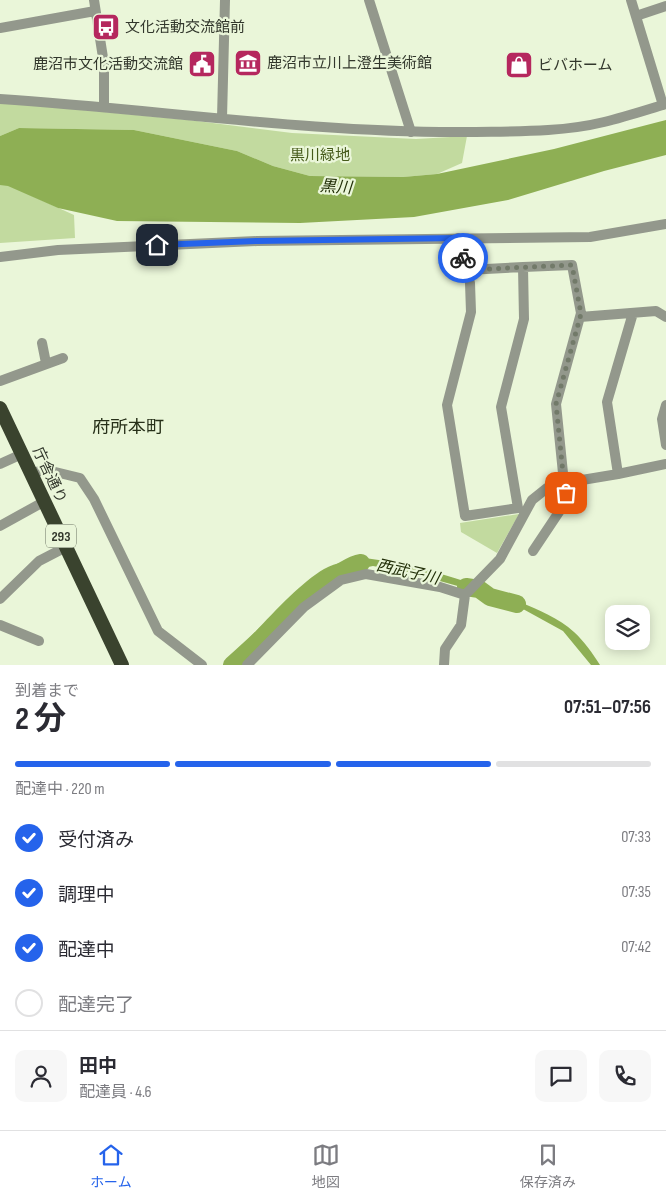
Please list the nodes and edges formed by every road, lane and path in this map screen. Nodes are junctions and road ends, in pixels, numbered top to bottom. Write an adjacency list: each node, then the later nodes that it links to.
1 (94, 0): 6 (street)
2 (225, 0): 12 (street)
3 (369, 0): 13 (street)
4 (631, 0): 7 (street)
5 (666, 6): 7 (street)
6 (95, 11): 8 (street); 11 (street)
7 (636, 16): 10 (street)
8 (0, 28)
9 (0, 99): 11 (street)
10 (664, 104): 13 (street)
11 (104, 107): 12 (street)
12 (222, 118): 13 (street)
13 (412, 132)
14 (666, 224): 15 (street)
15 (458, 238): 16 (street); 18 (street)
16 (0, 257)
17 (523, 267): 18 (street); 18 (street); 20 (street)
18 (466, 270)
19 (633, 313): 20 (street); 21 (street); 33 (street)
20 (580, 317): 35 (street)
21 (666, 317)
22 (42, 343): 24 (street)
23 (60, 362): 24 (street)
24 (46, 363): 25 (street)
25 (0, 381)
26 (666, 405): 28 (street)
27 (0, 408): 30 (highway, 庁舎通り / 293)
28 (664, 421): 29 (street)
29 (666, 445)
30 (22, 454): 31 (street); 34 (highway, 庁舎通り / 293)
31 (0, 464)
32 (666, 464): 33 (street)
33 (618, 474): 35 (street)
34 (32, 475): 36 (highway, 庁舎通り / 293); 45 (street)
35 (566, 483): 39 (street); 40 (street)
36 (45, 502): 37 (street); 38 (highway, 庁舎通り / 293)
37 (0, 526)
38 (66, 547): 41 (street); 44 (highway, 庁舎通り / 293)
39 (533, 551)
40 (465, 595): 46 (street); 47 (street)
41 (0, 599)
42 (0, 625): 43 (street)
43 (39, 641)
44 (122, 665)
45 (202, 665)
46 (247, 665)
47 (444, 665)

